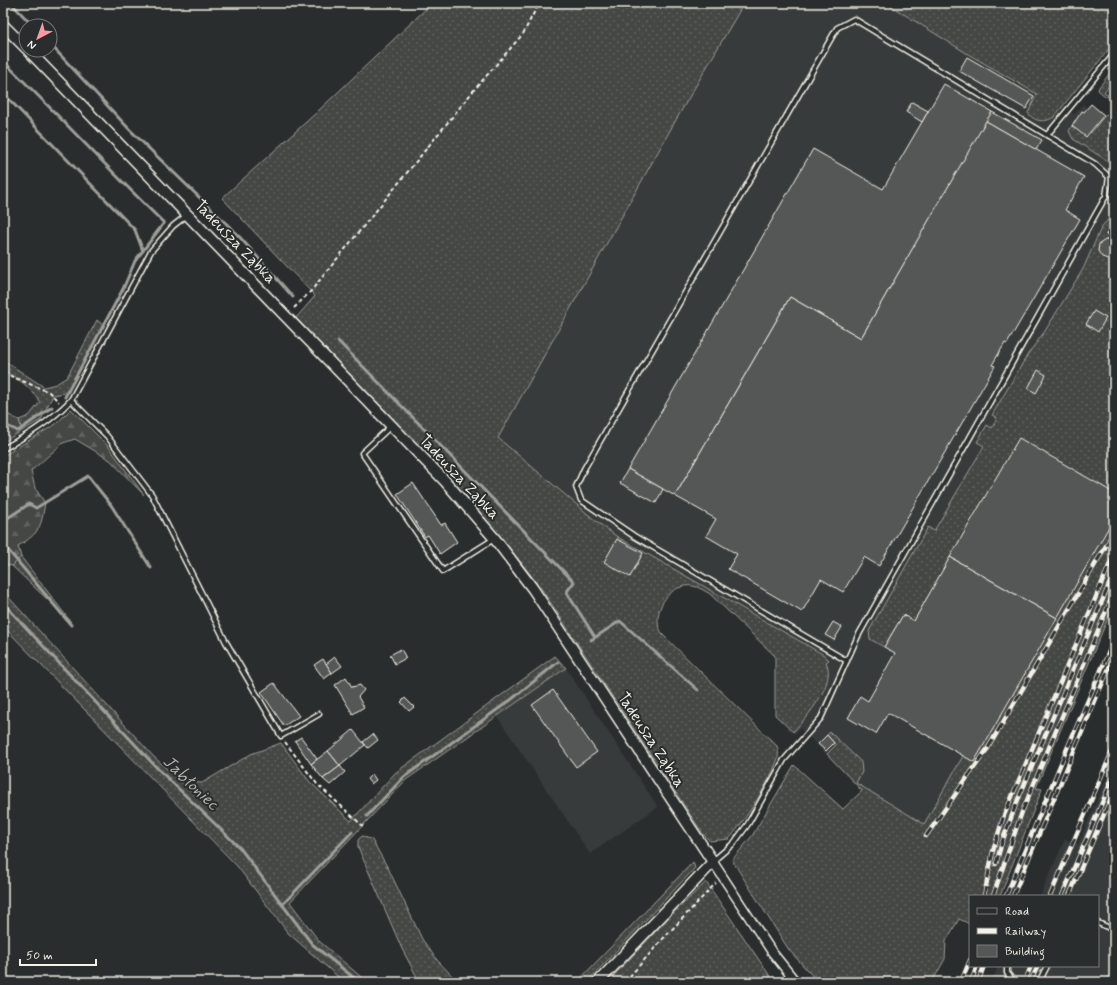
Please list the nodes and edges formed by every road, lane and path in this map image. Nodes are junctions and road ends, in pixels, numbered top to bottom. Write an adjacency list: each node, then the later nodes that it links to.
1 (539, 3): 8 (path)
2 (3, 25): 3 (street, Tadeusza Ząbka)
3 (18, 40)
4 (1114, 54): 6 (lane)
5 (36, 58): 7 (street, Tadeusza Ząbka)
6 (1047, 135): 15 (lane); 15 (lane)
7 (187, 215): 10 (lane); 12 (street, Tadeusza Ząbka)
8 (294, 308)
9 (3, 373): 11 (path)
10 (71, 400): 11 (lane); 17 (lane)
11 (64, 406): 13 (lane)
12 (391, 426): 14 (street, Tadeusza Ząbka); 14 (lane)
13 (3, 449)
14 (495, 539): 19 (street, Tadeusza Ząbka)
15 (847, 661): 19 (lane)
16 (319, 714): 17 (lane)
17 (281, 736): 18 (path)
18 (363, 826)
19 (713, 862): 20 (street, Tadeusza Ząbka); 25 (street)
20 (723, 876): 26 (path); 27 (street, Tadeusza Ząbka)
21 (1099, 923): 22 (lane)
22 (1114, 930)
23 (1007, 967): 28 (lane)
24 (1046, 967): 29 (lane)
25 (598, 982)
26 (626, 982)
27 (796, 982)
28 (1014, 982)
29 (1036, 982)

